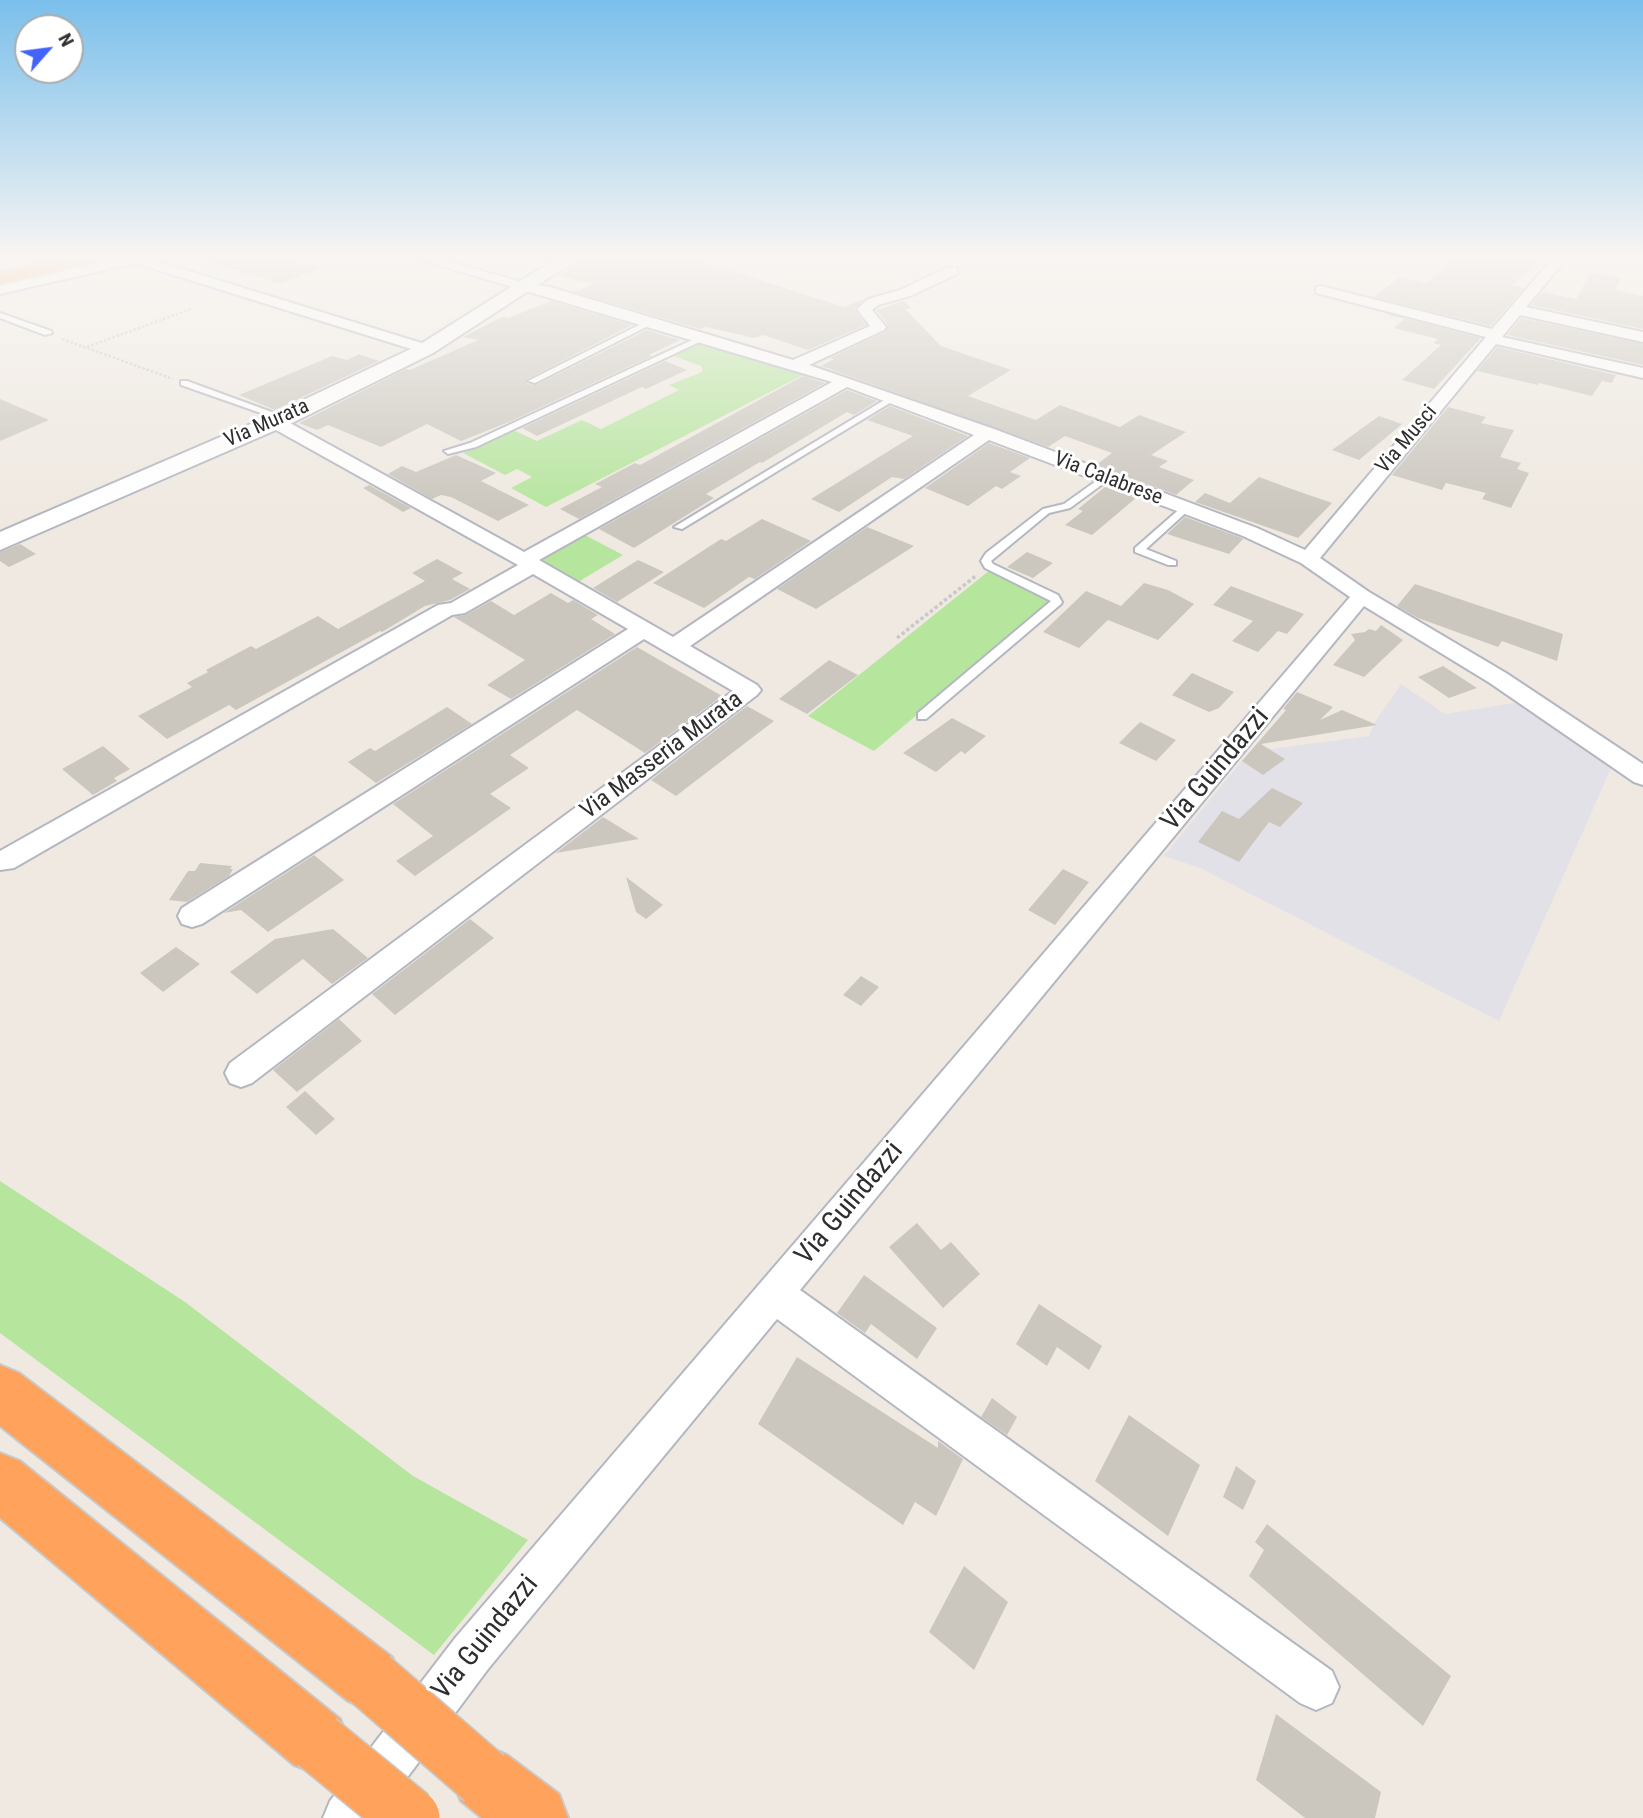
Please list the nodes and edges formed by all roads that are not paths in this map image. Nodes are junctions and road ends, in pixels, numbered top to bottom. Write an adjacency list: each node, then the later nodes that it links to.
1 (406, 343): 9 (street)
2 (436, 343): 9 (street, Via Murata)
3 (608, 343): 12 (lane)
4 (693, 343): 18 (lane)
5 (726, 343): 10 (street, Via Calabrese)
6 (844, 343): 10 (street)
7 (1490, 343): 23 (street, Via Musci)
8 (1519, 343): 11 (street)
9 (426, 349): 16 (street, Via Murata)
10 (797, 364): 13 (street, Via Calabrese)
11 (1643, 373)
12 (532, 381)
13 (846, 381): 15 (street, Via Calabrese); 24 (street)
14 (184, 383): 16 (lane)
15 (894, 398): 17 (street, Via Calabrese); 21 (lane)
16 (279, 420): 22 (street, Via Murata); 24 (street, Via Masseria Murata)
17 (988, 433): 19 (street, Via Calabrese); 28 (street)
18 (449, 451)
19 (1106, 478): 20 (street, Via Calabrese); 29 (lane)
20 (1186, 508): 23 (street, Via Calabrese); 25 (lane)
21 (679, 527)
22 (0, 542)
23 (1308, 559): 26 (street, Via Calabrese)
24 (529, 563): 27 (street, Via Masseria Murata); 31 (street)
25 (1172, 563)
26 (1362, 596): 30 (street, Via Calabrese); 34 (street, Via Guindazzi)
27 (644, 629): 28 (street, Via Masseria Murata); 32 (street)
28 (674, 646): 33 (street, Via Masseria Murata)
29 (922, 716)
30 (1643, 776)
31 (4, 861)
32 (192, 916)
33 (241, 1073)
34 (774, 1294): 37 (street); 38 (street, Via Guindazzi)
35 (0, 1392): 40 (highway, bridge)
36 (0, 1481): 39 (highway, bridge)
37 (1316, 1687)
38 (346, 1818)
39 (410, 1818)
40 (535, 1818)

